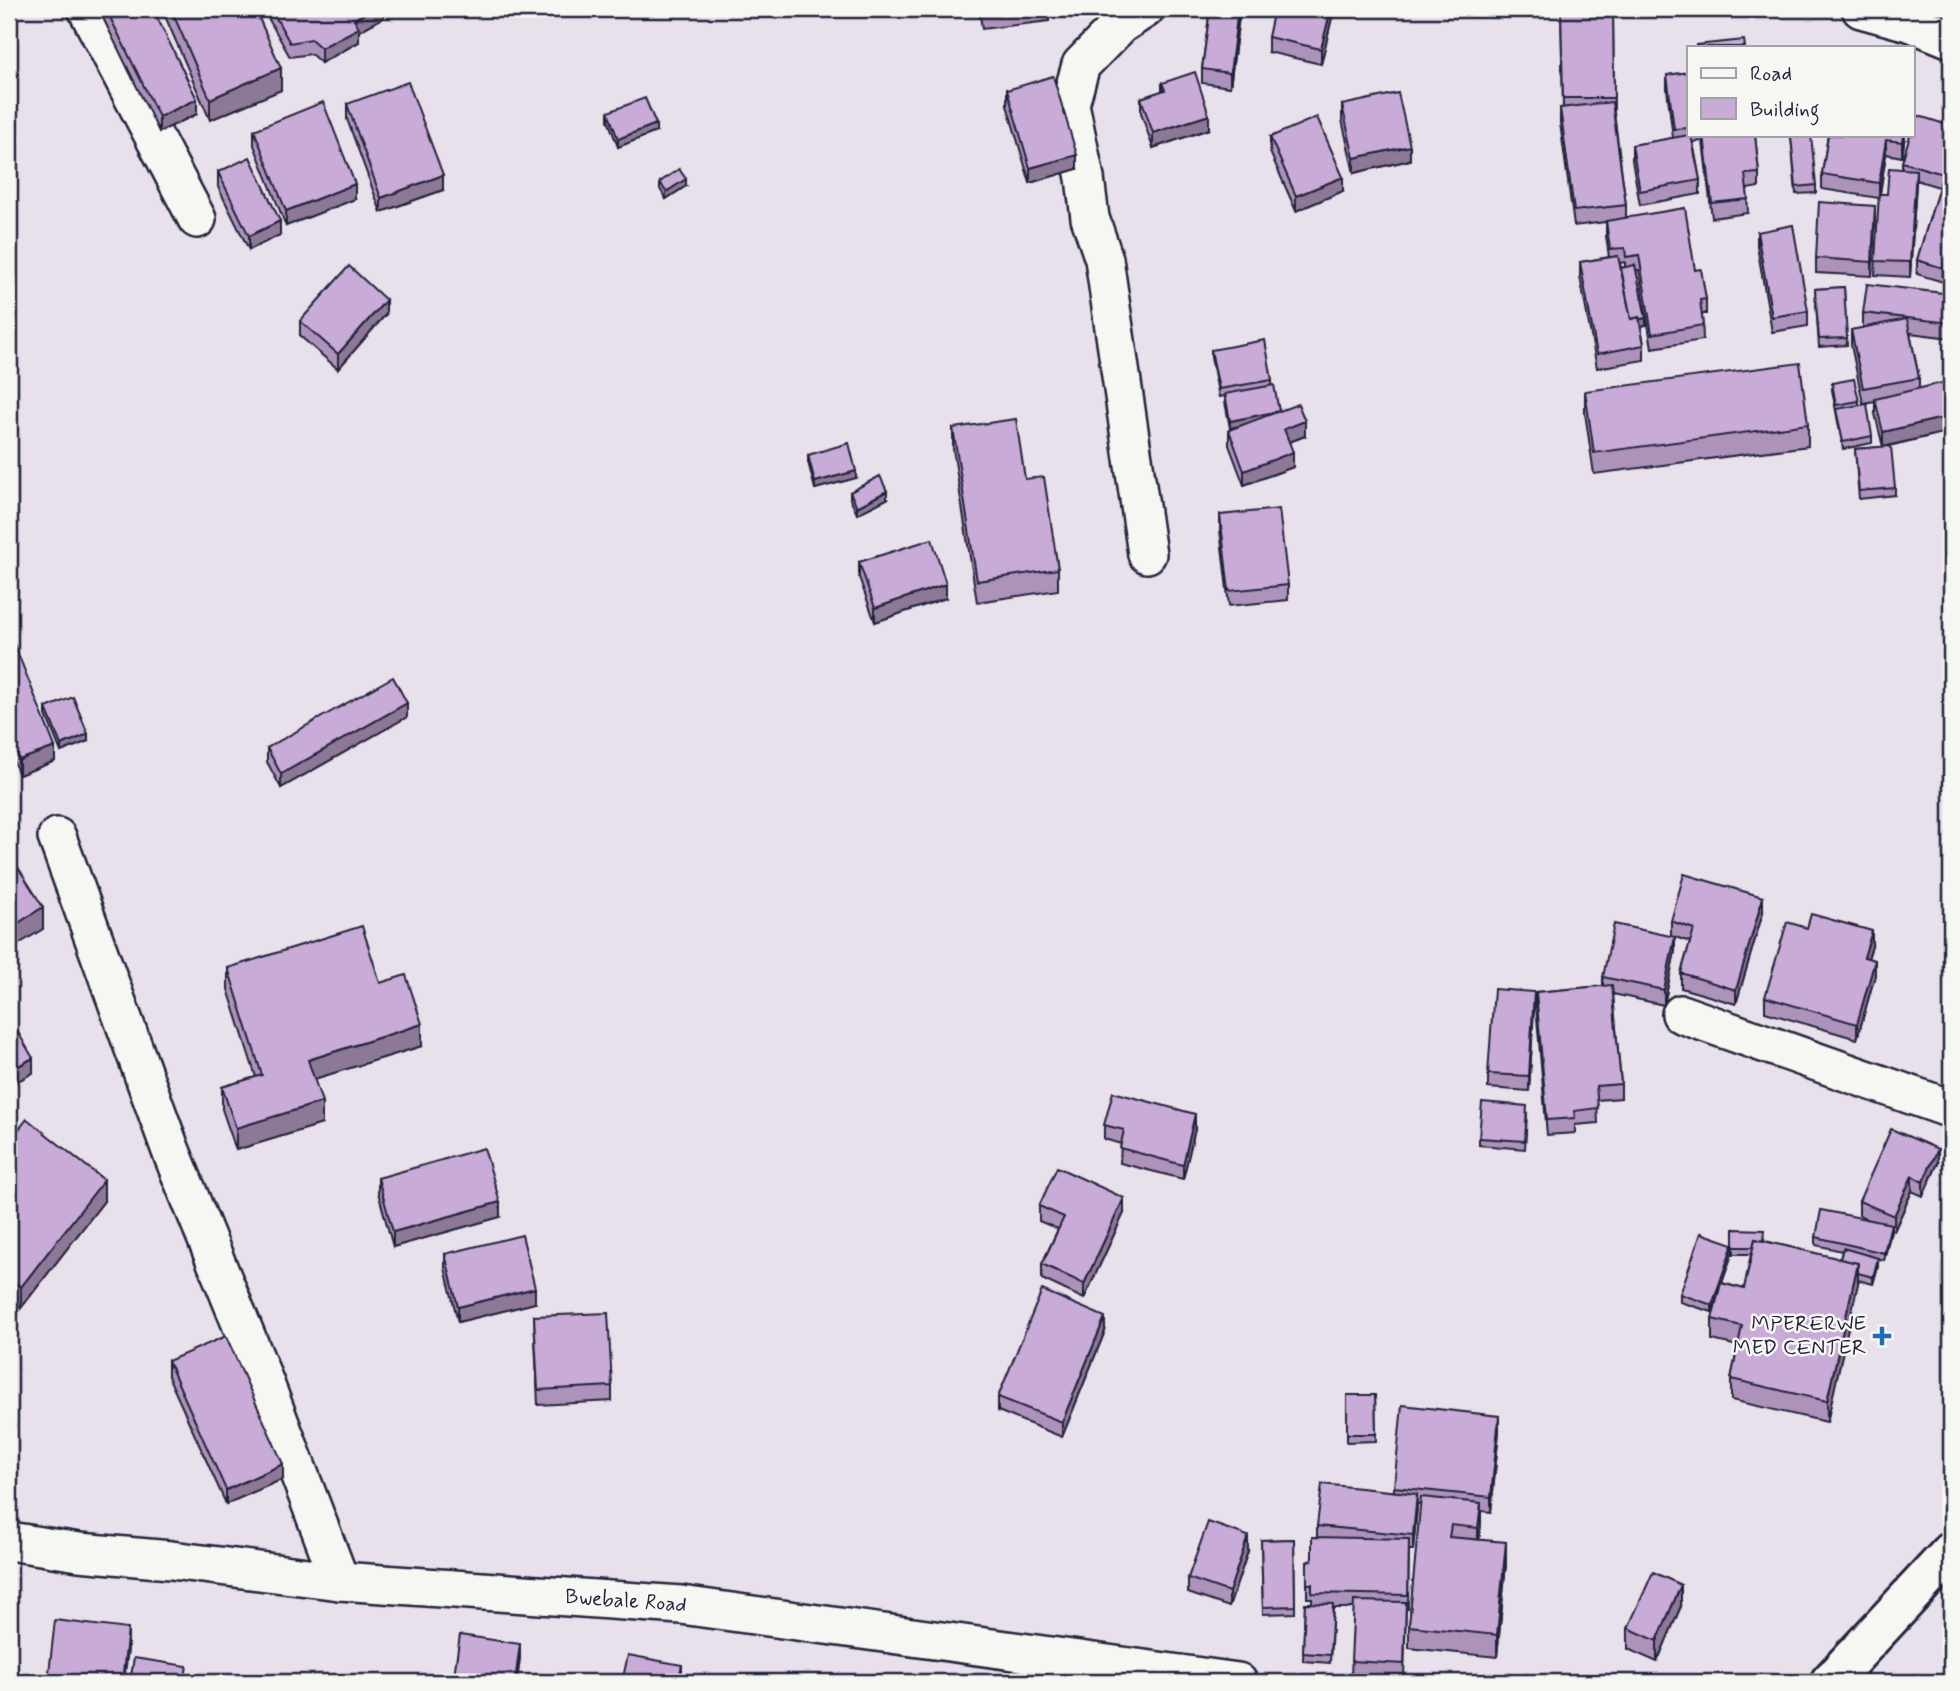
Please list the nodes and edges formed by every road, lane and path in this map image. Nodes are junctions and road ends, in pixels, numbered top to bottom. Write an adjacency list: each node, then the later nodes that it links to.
1 (87, 9): 5 (street)
2 (1145, 9): 6 (street)
3 (1861, 9): 4 (street)
4 (1951, 39)
5 (197, 219)
6 (1147, 554)
7 (57, 837): 12 (street)
8 (1681, 1014): 9 (street)
9 (1951, 1109)
10 (9, 1541): 12 (street, Bwebale Road)
11 (1951, 1552): 14 (main road)
12 (340, 1581): 13 (street, Bwebale Road)
13 (1238, 1682)
14 (1830, 1682)

